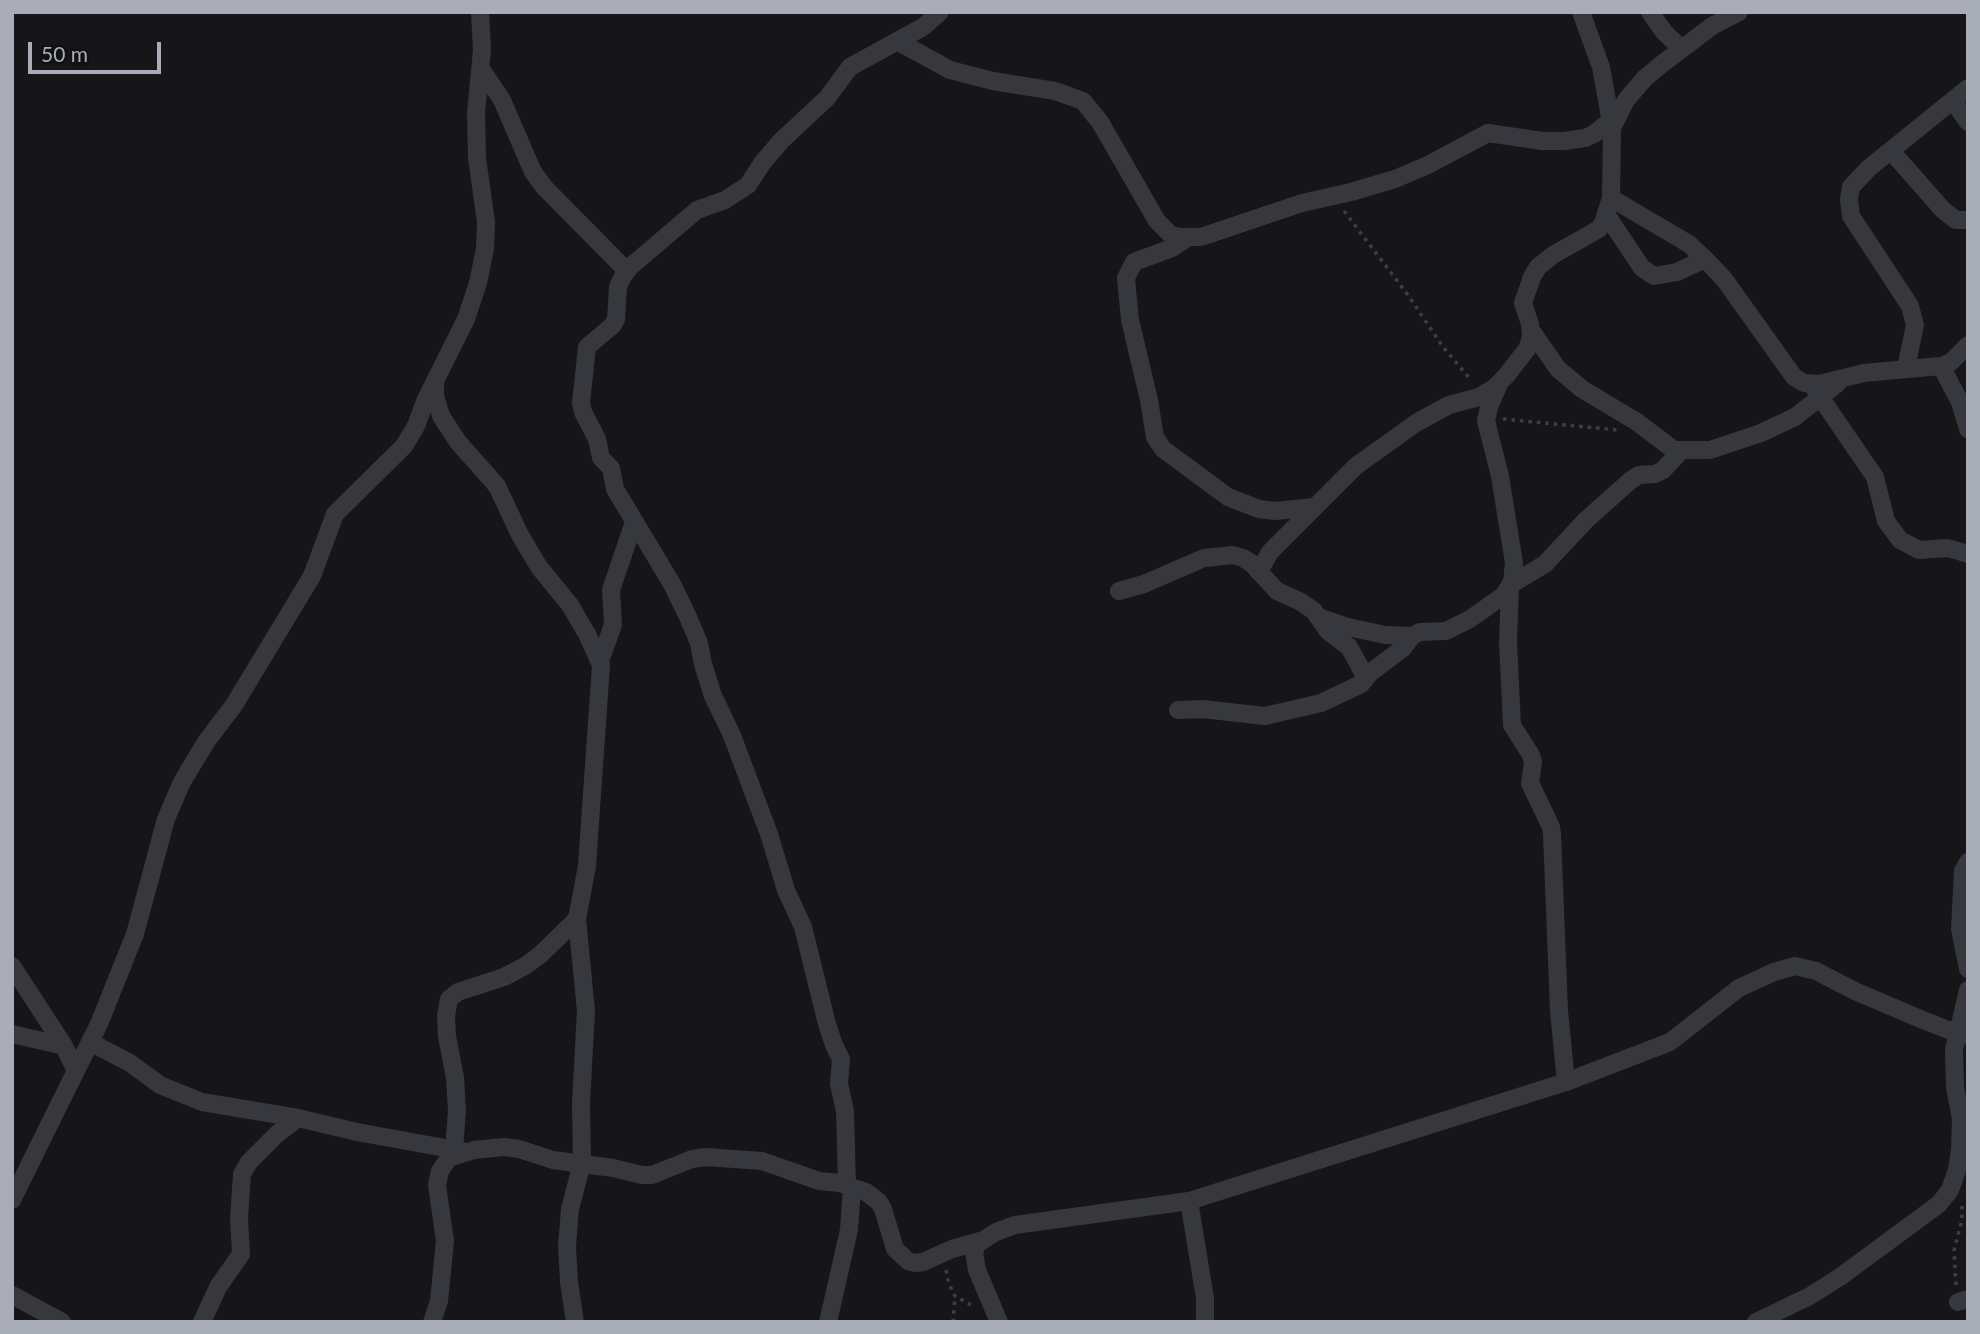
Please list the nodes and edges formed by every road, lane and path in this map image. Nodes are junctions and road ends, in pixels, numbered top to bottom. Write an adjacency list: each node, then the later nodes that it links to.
1 (480, 12): 8 (street)
2 (940, 12): 6 (street)
3 (1581, 12): 12 (street)
4 (1650, 12): 7 (street)
5 (1739, 12): 7 (street)
6 (897, 41): 17 (street); 19 (street)
7 (1682, 49): 12 (street)
8 (481, 69): 19 (street); 24 (street)
9 (1968, 88): 10 (street)
10 (1953, 101): 11 (street); 13 (street)
11 (1968, 122)
12 (1611, 124): 14 (street); 15 (street)
13 (1891, 151): 16 (street); 23 (street)
14 (1332, 196): 17 (street); 25 (path)
15 (1609, 206): 18 (street); 18 (street); 20 (street)
16 (1968, 220)
17 (1187, 237): 31 (street)
18 (1705, 259): 26 (street)
19 (627, 271): 32 (street)
20 (1531, 330): 25 (street); 29 (street)
21 (1968, 345): 22 (street)
22 (1941, 366): 23 (street); 28 (street)
23 (1906, 369): 26 (street)
24 (435, 381): 39 (street); 49 (street)
25 (1494, 387): 27 (street); 31 (street)
26 (1816, 390): 30 (street); 33 (street)
27 (1487, 416): 29 (path); 35 (street)
28 (1968, 429)
29 (1650, 432): 30 (street)
30 (1681, 451): 35 (street)
31 (1314, 507): 34 (street)
32 (634, 522): 39 (street); 56 (street)
33 (1968, 554)
34 (1259, 572): 36 (street); 37 (street)
35 (1510, 586): 38 (street); 52 (street)
36 (1119, 591)
37 (1318, 617): 38 (street); 40 (street)
38 (1412, 636): 40 (street)
39 (600, 661): 43 (street)
40 (1366, 678): 41 (street)
41 (1178, 710)
42 (1968, 862): 45 (street)
43 (577, 919): 54 (street); 55 (street)
44 (12, 966): 50 (street)
45 (1968, 969)
46 (1968, 990): 48 (street)
47 (12, 1034): 50 (street)
48 (1962, 1034): 52 (street); 73 (street)
49 (90, 1042): 51 (street); 53 (street)
50 (64, 1046): 51 (street)
51 (76, 1071): 57 (street)
52 (1566, 1082): 58 (street)
53 (298, 1118): 54 (street); 67 (street)
54 (460, 1150): 55 (street); 68 (street)
55 (582, 1163): 56 (street); 69 (street)
56 (850, 1186): 61 (street); 70 (street)
57 (12, 1200)
58 (1189, 1201): 60 (street); 72 (street)
59 (1962, 1201): 64 (path)
60 (981, 1241): 61 (street); 65 (street)
61 (948, 1251): 63 (path)
62 (12, 1295): 66 (street)
63 (956, 1296): 65 (path); 71 (path)
64 (1963, 1301)
65 (996, 1315)
66 (62, 1322)
67 (202, 1322)
68 (432, 1322)
69 (575, 1322)
70 (828, 1322)
71 (953, 1322)
72 (1205, 1322)
73 (1756, 1322)

